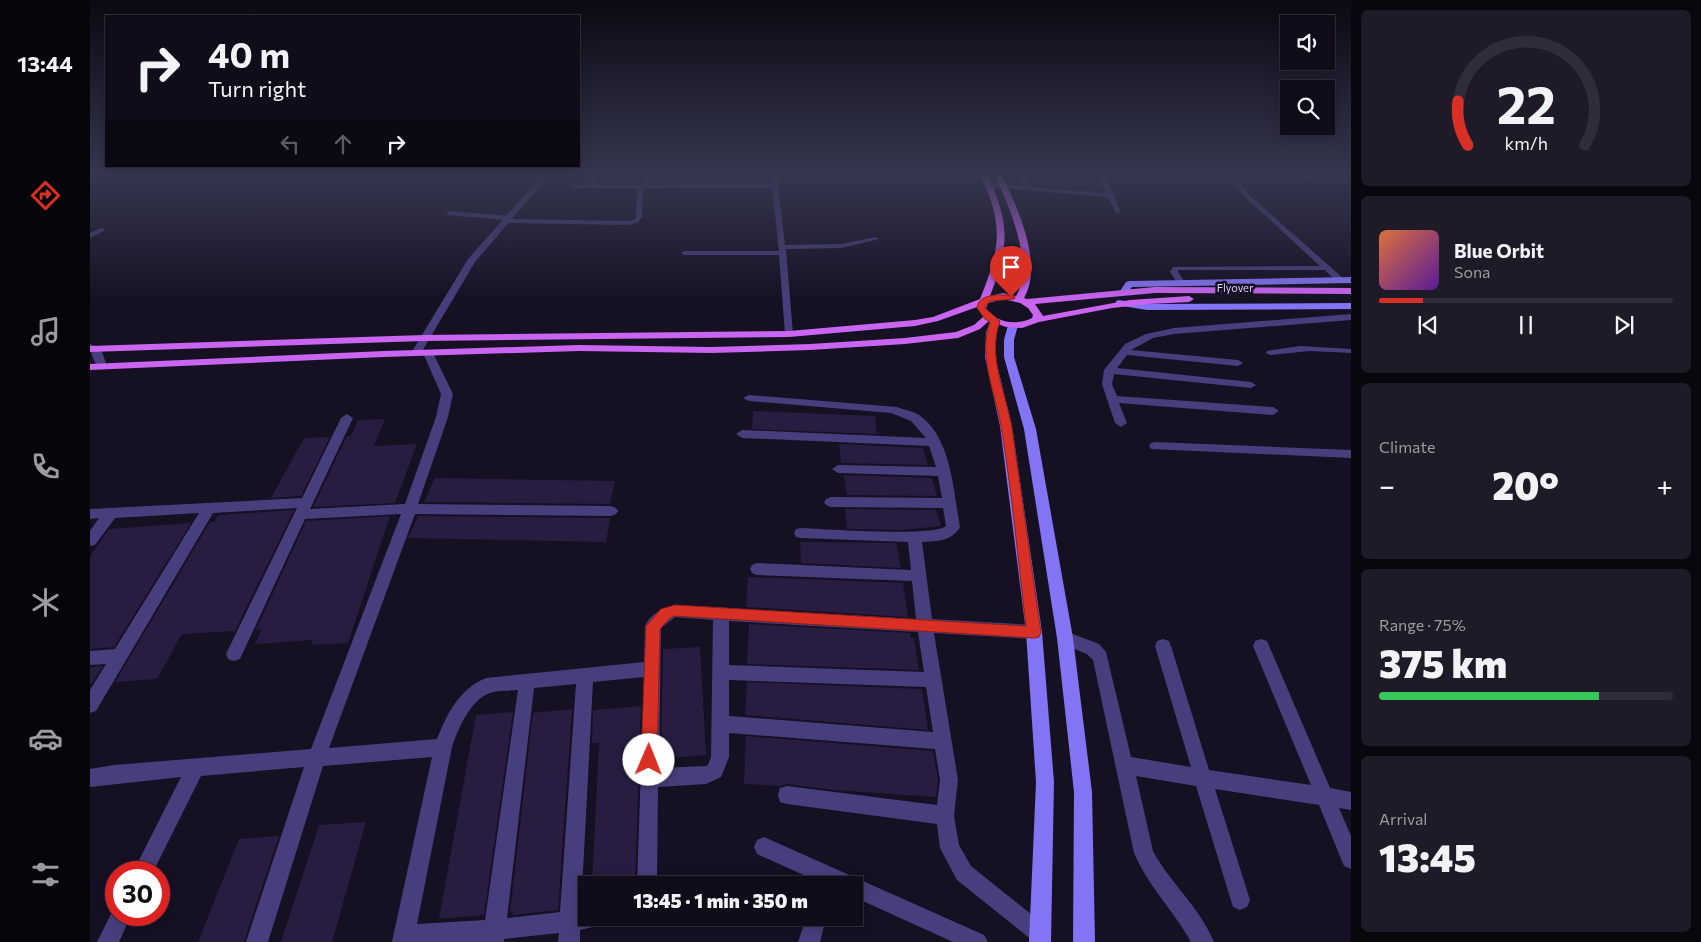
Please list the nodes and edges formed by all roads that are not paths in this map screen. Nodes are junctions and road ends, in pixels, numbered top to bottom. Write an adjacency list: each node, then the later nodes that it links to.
1 (478, 216): 8 (lane)
2 (511, 216): 8 (street)
3 (639, 216): 8 (lane)
4 (779, 216): 12 (lane)
5 (1001, 216): 22 (main road)
6 (1016, 216): 23 (main road)
7 (1269, 216): 14 (lane)
8 (508, 219): 32 (street)
9 (102, 230): 10 (lane)
10 (90, 236)
11 (876, 238): 12 (lane)
12 (783, 250): 13 (lane); 30 (lane)
13 (684, 253)
14 (1327, 268): 16 (lane); 17 (lane)
15 (1351, 280): 16 (street)
16 (1340, 281): 17 (street)
17 (1181, 282): 18 (street)
18 (1125, 291): 20 (main road, Flyover); 23 (main road, Flyover)
19 (1351, 291): 20 (main road, Flyover)
20 (1156, 294): 21 (main road, Flyover); 24 (main road, Flyover)
21 (1351, 297)
22 (984, 301): 23 (main road, Flyover); 27 (main road); 30 (main road, Flyover)
23 (1023, 301): 28 (main road)
24 (1119, 303): 25 (street); 28 (main road, Flyover)
25 (1351, 306)
26 (1351, 317): 34 (street)
27 (992, 319): 29 (main road); 32 (main road); 67 (street)
28 (1036, 320): 29 (main road, Flyover)
29 (1012, 325): 68 (street)
30 (789, 334): 32 (main road, Flyover)
31 (92, 348): 32 (main road); 37 (street)
32 (423, 348): 37 (main road); 56 (street)
33 (1351, 351): 35 (lane)
34 (1124, 352): 36 (street); 39 (street)
35 (1270, 353)
36 (1238, 363)
37 (102, 366): 38 (main road)
38 (90, 367)
39 (1109, 370): 40 (street); 42 (street)
40 (1251, 385)
41 (749, 398): 47 (street)
42 (1112, 399): 43 (street); 45 (street)
43 (1273, 411)
44 (347, 418): 55 (street)
45 (1121, 423)
46 (742, 434): 47 (street)
47 (934, 442): 51 (street)
48 (1155, 446): 49 (street)
49 (1351, 454)
50 (838, 469): 51 (street)
51 (942, 472): 53 (street)
52 (831, 502): 53 (street)
53 (948, 503): 61 (street)
54 (209, 508): 55 (street); 59 (street); 72 (street)
55 (304, 509): 56 (street); 71 (street)
56 (410, 509): 57 (street); 83 (street)
57 (611, 511)
58 (90, 514): 59 (street)
59 (110, 514): 62 (street)
60 (801, 533): 61 (street)
61 (914, 537): 64 (street)
62 (90, 541)
63 (758, 569): 64 (street)
64 (919, 576): 66 (street)
65 (721, 614): 66 (street); 74 (street); 75 (street)
66 (925, 626): 67 (street); 77 (street)
67 (1034, 632): 106 (street)
68 (1065, 638): 84 (street); 112 (street)
69 (1164, 646): 86 (street)
70 (1261, 646): 90 (street)
71 (234, 654)
72 (119, 656): 73 (street); 79 (street)
73 (90, 658)
74 (651, 669): 76 (street); 88 (street)
75 (721, 672): 77 (street); 80 (street)
76 (585, 675): 78 (street); 100 (street)
77 (934, 680): 81 (street)
78 (527, 682): 82 (street); 104 (street)
79 (90, 705)
80 (720, 724): 81 (street); 88 (street)
81 (943, 741): 92 (street)
82 (443, 747): 83 (street); 105 (street)
83 (316, 758): 85 (street); 108 (street)
84 (1123, 765): 86 (street); 113 (street)
85 (196, 767): 87 (street); 95 (street)
86 (1203, 777): 90 (street); 99 (street)
87 (90, 778)
88 (649, 778): 96 (street)
89 (787, 795): 92 (street)
90 (1324, 797): 91 (street); 94 (street)
91 (1351, 801)
92 (945, 816): 106 (street)
93 (764, 847): 97 (street)
94 (1351, 859)
95 (149, 861)
96 (647, 876)
97 (818, 876)
98 (863, 891): 111 (street)
99 (1240, 900)
100 (571, 919): 101 (street); 104 (street); 109 (street)
101 (578, 919)
102 (116, 926): 107 (street)
103 (814, 926): 110 (street)
104 (494, 936): 105 (street)
105 (404, 938)
106 (1040, 938)
107 (108, 942)
108 (257, 942)
109 (569, 942)
110 (809, 942)
111 (977, 942)
112 (1084, 942)
113 (1203, 942)

